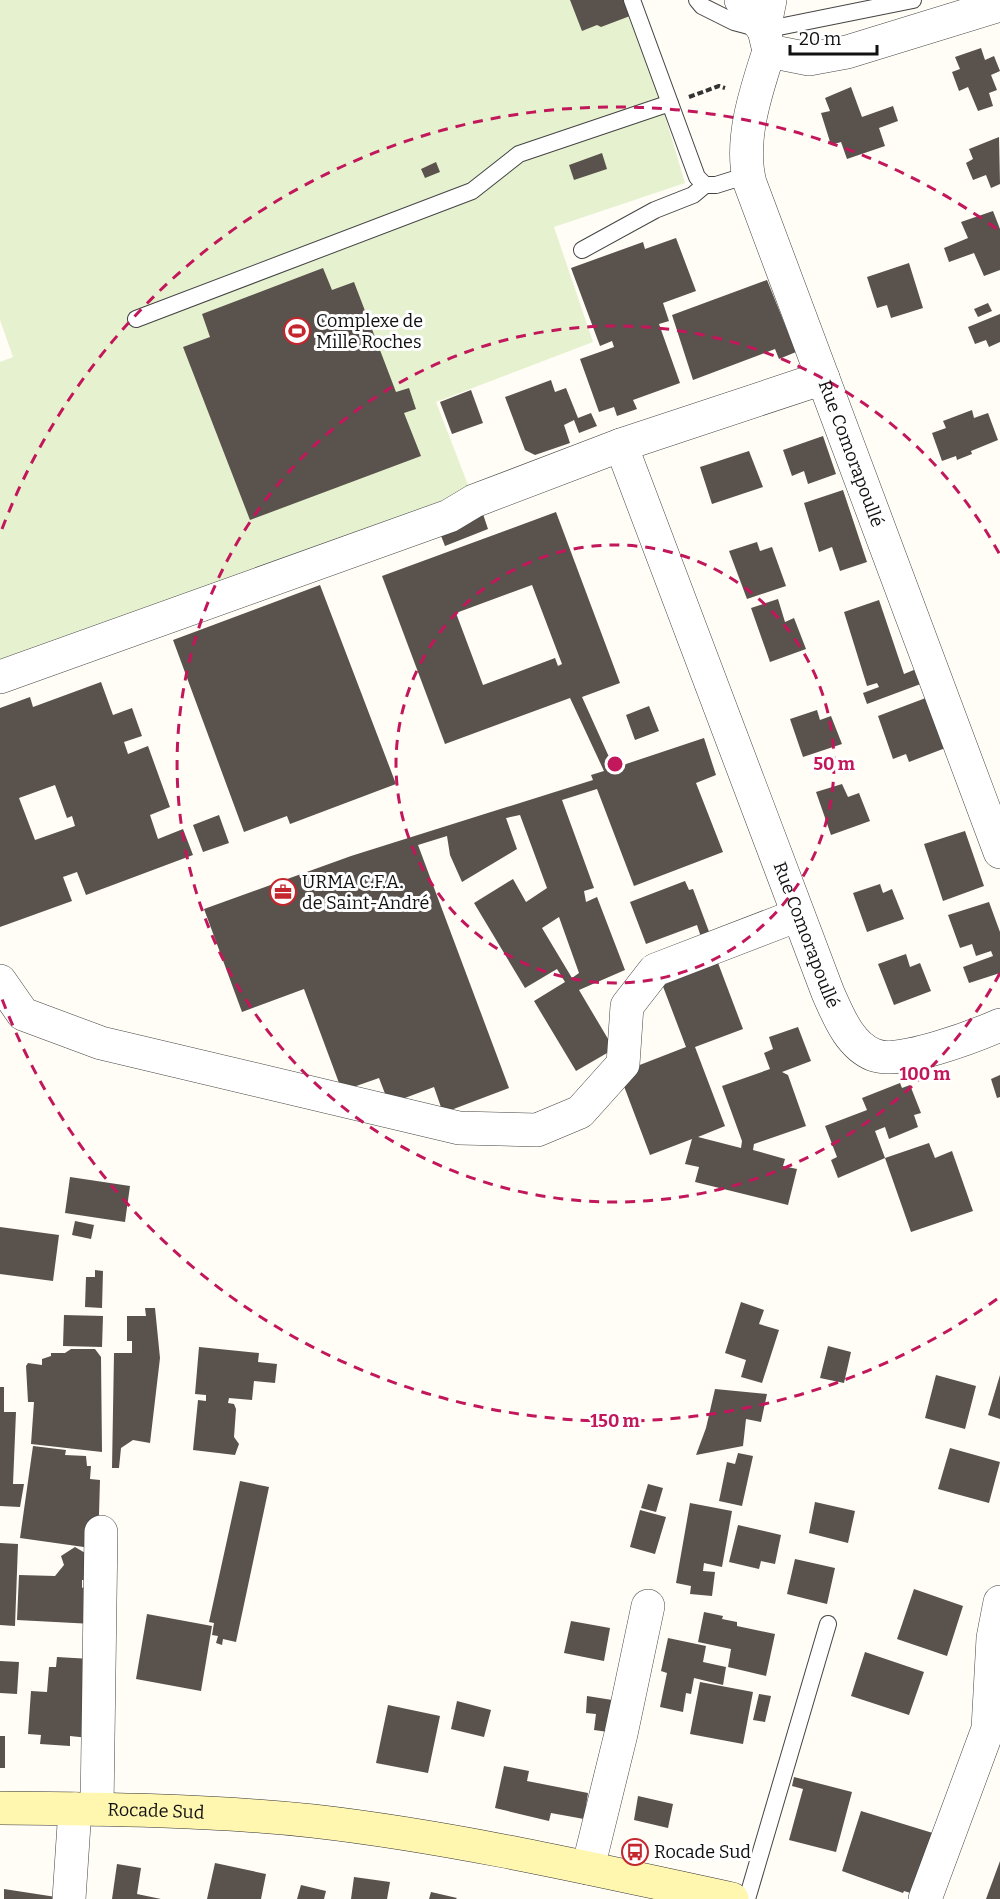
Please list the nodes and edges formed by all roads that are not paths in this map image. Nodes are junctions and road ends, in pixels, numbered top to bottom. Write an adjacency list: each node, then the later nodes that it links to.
1 (632, 0): 7 (lane)
2 (697, 0): 6 (lane)
3 (741, 0): 6 (street)
4 (913, 0): 6 (lane)
5 (1000, 5): 6 (street)
6 (768, 27): 8 (street, Rue Comorapoullé)
7 (670, 103): 9 (lane); 11 (lane)
8 (748, 175): 9 (lane); 12 (street, Rue Comorapoullé)
9 (705, 185): 10 (lane)
10 (582, 250)
11 (136, 319)
12 (823, 378): 13 (street); 15 (street, Rue Comorapoullé)
13 (621, 445): 14 (street); 16 (street, Rue Comorapoullé)
14 (0, 678)
15 (1000, 852)
16 (798, 915): 17 (street); 18 (street, Rue Comorapoullé)
17 (0, 981)
18 (1000, 1024)
19 (101, 1532): 24 (street)
20 (1000, 1602): 29 (street)
21 (648, 1606): 25 (street)
22 (828, 1624): 28 (lane)
23 (0, 1808): 24 (main road, Rocade Sud)
24 (86, 1809): 25 (main road, Rocade Sud); 26 (street)
25 (588, 1868): 27 (main road, Rocade Sud)
26 (69, 1899)
27 (732, 1899)
28 (747, 1899)
29 (925, 1899)

